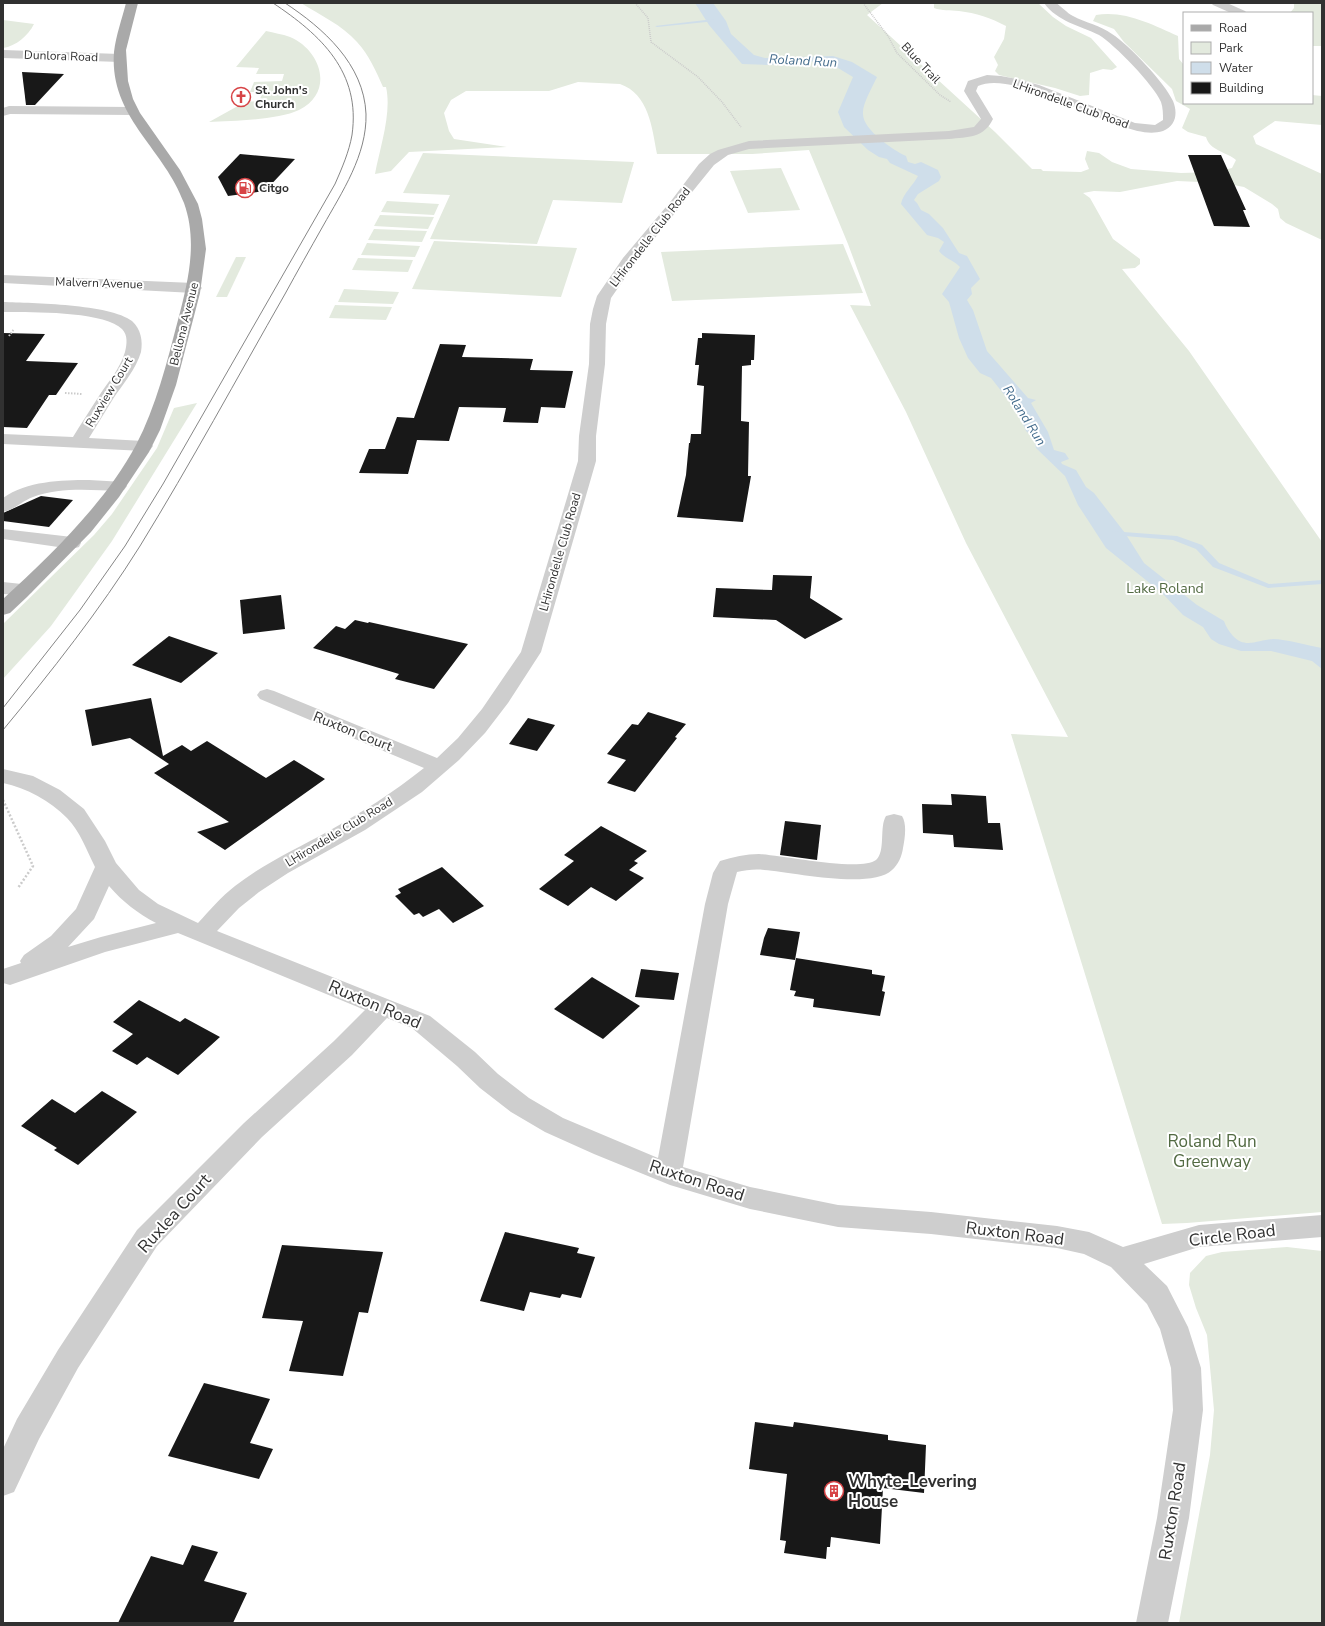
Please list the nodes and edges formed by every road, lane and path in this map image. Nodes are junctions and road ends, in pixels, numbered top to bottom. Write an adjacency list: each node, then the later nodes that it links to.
1 (132, 3): 8 (main road, Bellona Avenue)
2 (635, 3): 12 (path)
3 (863, 3): 11 (path, Blue Trail)
4 (1050, 3): 11 (street, LHirondelle Club Road)
5 (1217, 3): 6 (street)
6 (1239, 12)
7 (3, 54): 8 (street, Dunlora Road)
8 (120, 58): 9 (main road, Bellona Avenue)
9 (132, 111): 10 (street); 14 (main road, Bellona Avenue)
10 (3, 112)
11 (984, 112): 12 (street, LHirondelle Club Road)
12 (750, 145): 27 (street, LHirondelle Club Road)
13 (3, 279): 14 (street, Malvern Avenue)
14 (194, 288): 18 (main road, Bellona Avenue)
15 (3, 307): 17 (street, Ruxview Court)
16 (3, 439): 17 (street, Ruxview Court)
17 (78, 442): 18 (street, Ruxview Court)
18 (144, 446): 19 (main road, Bellona Avenue)
19 (118, 486): 20 (street); 22 (main road, Bellona Avenue)
20 (3, 507)
21 (3, 534): 22 (street)
22 (72, 543): 24 (main road, Bellona Avenue)
23 (3, 588): 24 (street)
24 (24, 589): 25 (main road, Bellona Avenue)
25 (3, 609)
26 (267, 695): 27 (street, Ruxton Court)
27 (439, 767): 33 (street, LHirondelle Club Road)
28 (3, 776): 31 (street, Ruxton Road)
29 (3, 800): 32 (path)
30 (894, 821): 36 (street)
31 (106, 867): 33 (street, Ruxton Road); 34 (street)
32 (18, 888)
33 (190, 929): 34 (street); 35 (street, Ruxton Road)
34 (6, 978)
35 (384, 1006): 36 (street, Ruxton Road); 39 (street, Ruxlea Court)
36 (669, 1173): 38 (street, Ruxton Road)
37 (1322, 1226): 38 (street, Circle Road)
38 (1121, 1259): 40 (street, Ruxton Road)
39 (3, 1482)
40 (1152, 1623)

